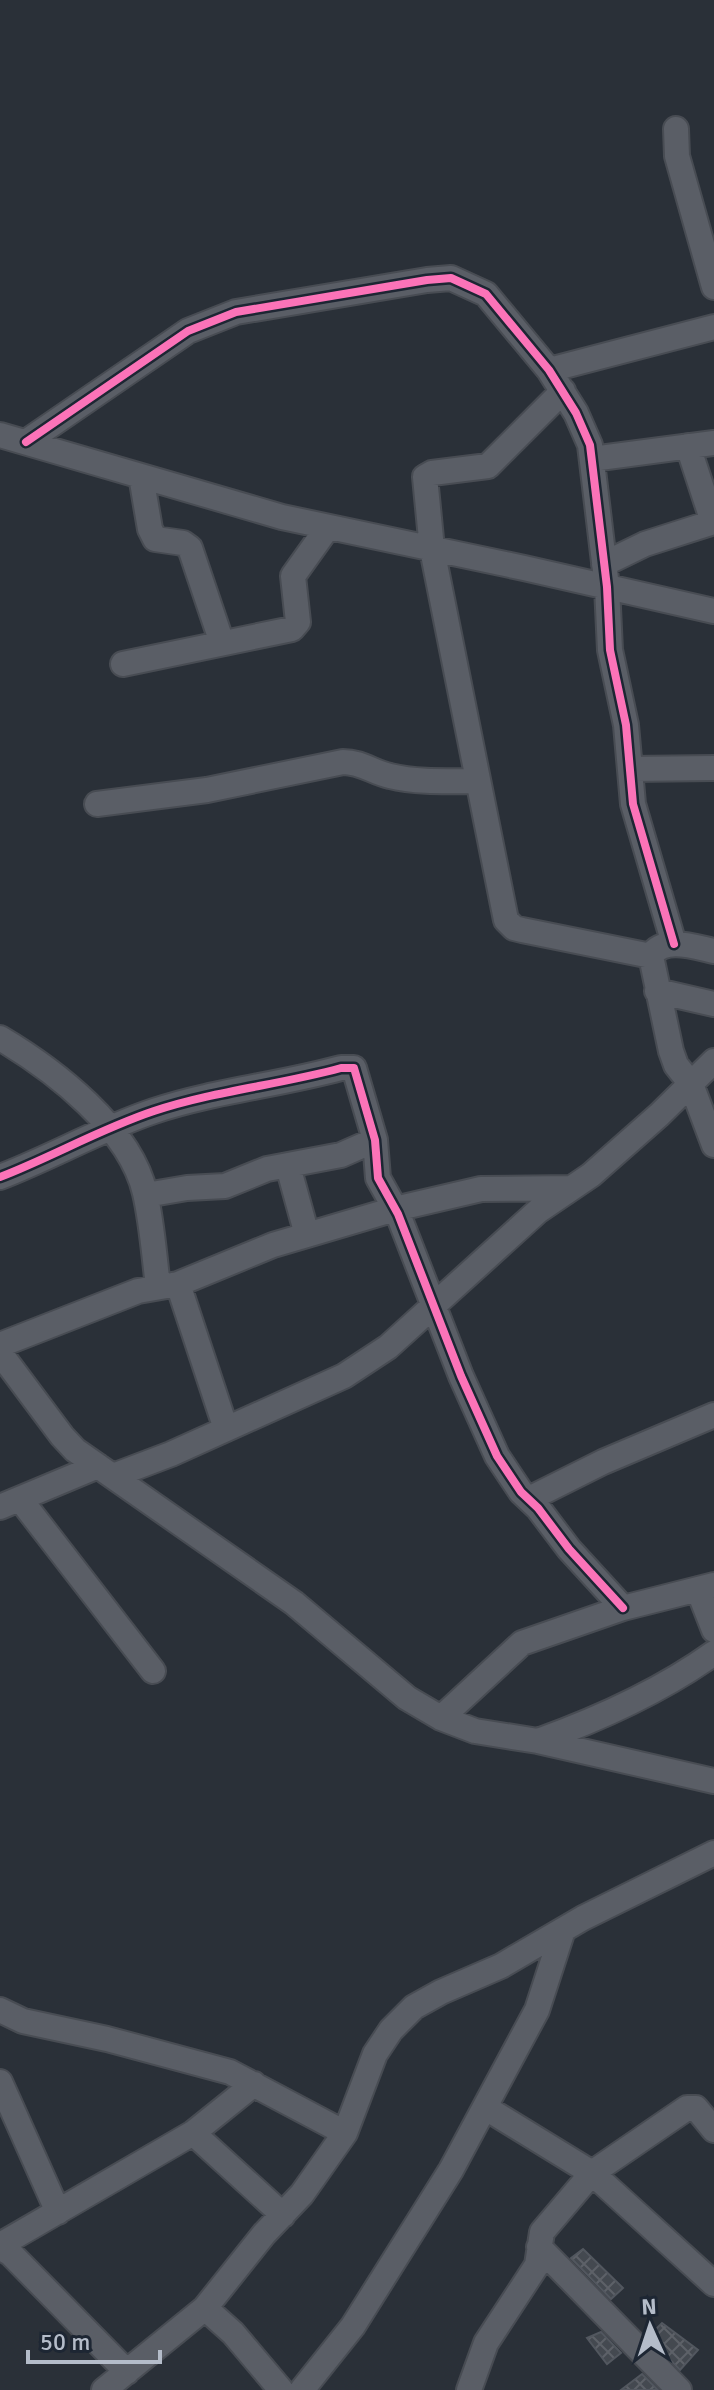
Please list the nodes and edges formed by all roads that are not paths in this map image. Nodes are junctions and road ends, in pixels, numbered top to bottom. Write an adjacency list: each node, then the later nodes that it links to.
1 (676, 129): 2 (street)
2 (712, 276)
3 (714, 327): 4 (street)
4 (549, 370): 5 (street); 7 (street)
5 (563, 391): 10 (street); 14 (street)
6 (0, 435): 7 (street)
7 (26, 442): 11 (street)
8 (714, 443): 9 (street)
9 (688, 446): 10 (street); 12 (street)
10 (592, 459): 15 (street)
11 (141, 476): 13 (street); 17 (street)
12 (713, 522): 15 (street)
13 (328, 527): 14 (street); 17 (street)
14 (432, 549): 15 (street); 21 (street)
15 (606, 576): 16 (street); 20 (street)
16 (714, 611)
17 (222, 643): 18 (street)
18 (123, 664)
19 (714, 768): 20 (street)
20 (630, 769): 23 (street)
21 (478, 781): 22 (street); 25 (street)
22 (97, 804)
23 (674, 944): 24 (street); 25 (street)
24 (714, 951)
25 (651, 956): 26 (street)
26 (657, 991): 27 (street); 30 (street)
27 (714, 1004)
28 (0, 1038): 31 (street)
29 (714, 1061): 30 (street)
30 (691, 1084): 33 (street); 36 (street)
31 (111, 1127): 32 (street); 35 (street); 37 (street)
32 (375, 1140): 34 (street); 38 (street)
33 (714, 1145)
34 (288, 1166): 37 (street); 39 (street)
35 (0, 1177)
36 (572, 1188): 38 (street); 41 (street)
37 (146, 1195): 40 (street)
38 (395, 1209): 39 (street); 41 (street)
39 (307, 1235): 40 (street)
40 (168, 1285): 42 (street); 45 (street)
41 (434, 1305): 45 (street); 47 (street)
42 (0, 1345)
43 (0, 1353): 46 (street)
44 (714, 1415): 47 (street)
45 (226, 1429): 46 (street)
46 (105, 1471): 48 (street); 54 (street)
47 (529, 1499): 50 (street)
48 (10, 1503): 53 (street)
49 (706, 1587): 50 (street); 51 (street)
50 (623, 1608): 54 (street)
51 (714, 1630)
52 (714, 1653): 55 (street)
53 (153, 1671)
54 (441, 1718): 55 (street)
55 (538, 1741): 56 (street)
56 (714, 1781)
57 (714, 1853): 58 (street)
58 (563, 1930): 62 (street); 65 (street)
59 (0, 2010): 61 (street)
60 (0, 2082): 67 (street)
61 (254, 2084): 64 (street); 65 (street)
62 (486, 2108): 66 (street); 76 (street)
63 (714, 2130): 66 (street)
64 (193, 2133): 67 (street); 68 (street)
65 (345, 2133): 68 (street)
66 (592, 2173): 70 (street); 71 (street)
67 (58, 2212): 69 (street)
68 (283, 2215): 72 (street)
69 (0, 2246): 73 (street)
70 (539, 2247): 77 (street); 78 (street)
71 (714, 2284)
72 (205, 2308): 73 (street); 75 (street)
73 (127, 2372): 74 (street)
74 (104, 2390)
75 (281, 2390)
76 (302, 2390)
77 (469, 2390)
78 (679, 2390)

